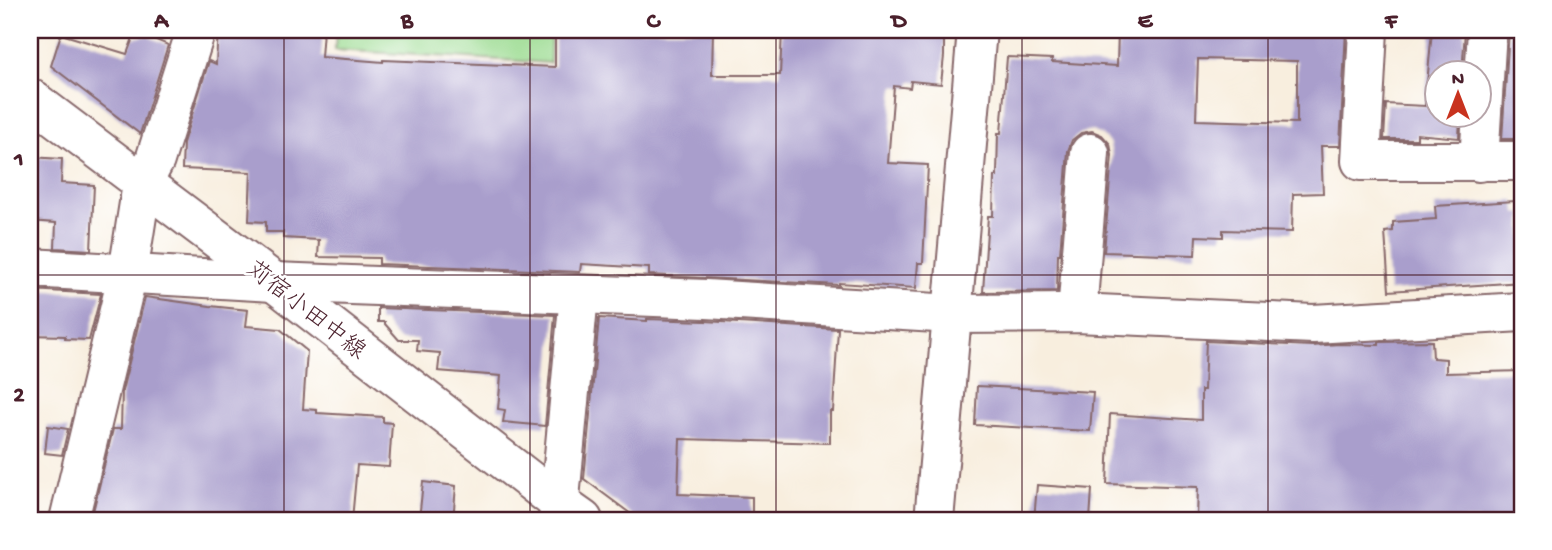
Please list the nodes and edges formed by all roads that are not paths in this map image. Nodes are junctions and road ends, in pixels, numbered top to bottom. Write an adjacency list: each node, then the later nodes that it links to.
1 (196, 30): 9 (street)
2 (977, 30): 16 (street)
3 (1368, 30): 7 (street)
4 (1487, 30): 7 (street)
5 (30, 98): 9 (street, 苅宿小田中線)
6 (1090, 153): 15 (street)
7 (1479, 162): 8 (street)
8 (1522, 162)
9 (142, 184): 11 (street); 12 (street, 苅宿小田中線)
10 (30, 268): 11 (street)
11 (128, 272): 12 (street); 18 (street)
12 (274, 282): 13 (street); 17 (street, 苅宿小田中線)
13 (579, 295): 16 (street); 17 (street)
14 (1522, 312): 15 (street)
15 (1077, 313): 16 (street)
16 (953, 314): 19 (street)
17 (567, 515)
18 (69, 520)
19 (934, 520)

